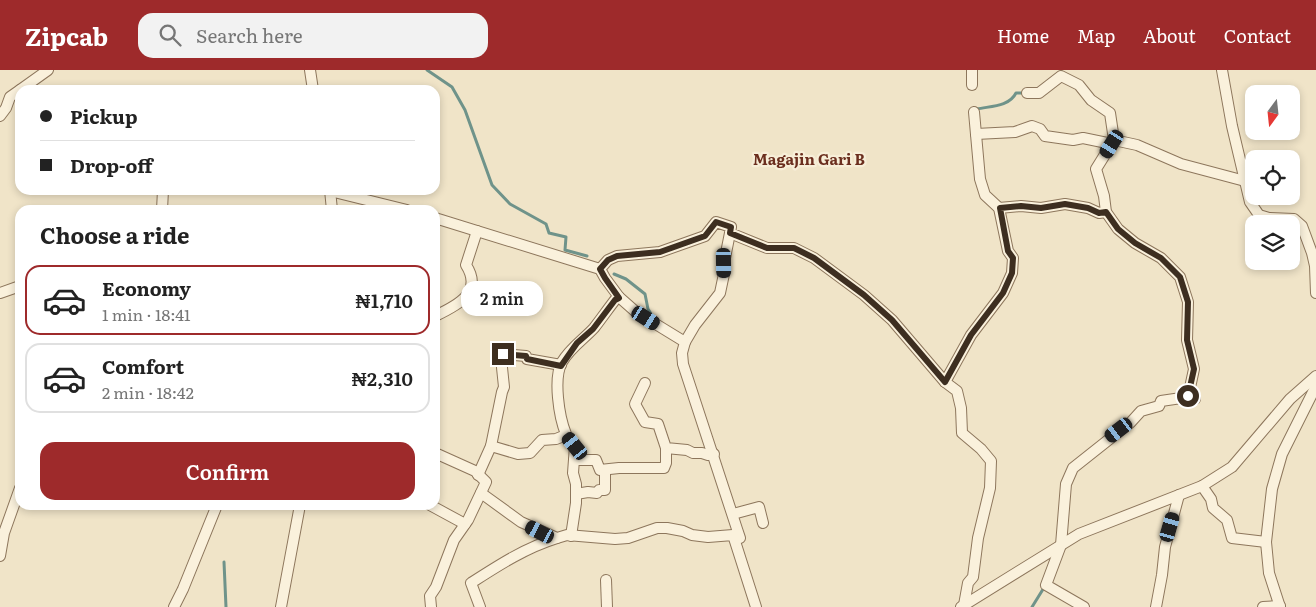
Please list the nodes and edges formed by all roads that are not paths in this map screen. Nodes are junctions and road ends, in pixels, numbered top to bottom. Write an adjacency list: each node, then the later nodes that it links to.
1 (48, 70): 5 (street)
2 (310, 70): 6 (street)
3 (972, 70): 7 (street)
4 (1222, 70): 14 (street)
5 (27, 85)
6 (312, 85)
7 (972, 85)
8 (1028, 93): 13 (street)
9 (15, 94): 11 (street)
10 (974, 112): 12 (street)
11 (0, 116)
12 (976, 134): 13 (street); 18 (street)
13 (1113, 142): 14 (street); 19 (street)
14 (1245, 181)
15 (346, 195): 16 (street)
16 (387, 205)
17 (1252, 205): 26 (street)
18 (1000, 208): 19 (street); 32 (street)
19 (1106, 212): 58 (street)
20 (440, 219): 21 (street)
21 (477, 230): 23 (street); 28 (street)
22 (730, 233): 23 (street); 29 (street); 32 (street)
23 (600, 269): 27 (street)
24 (15, 288): 25 (street)
25 (0, 293)
26 (1316, 293)
27 (619, 298): 29 (street); 30 (street)
28 (440, 314)
29 (685, 342): 39 (street)
30 (561, 366): 35 (street); 36 (street)
31 (1316, 376): 43 (street)
32 (945, 382): 61 (street)
33 (645, 383): 37 (street)
34 (1316, 386): 57 (street)
35 (566, 436): 36 (street); 40 (street)
36 (491, 446): 42 (street)
37 (666, 448): 39 (street); 41 (street)
38 (440, 455): 42 (street)
39 (712, 455): 51 (street)
40 (574, 460): 41 (street); 45 (street)
41 (605, 470): 45 (street)
42 (478, 475): 44 (street)
43 (1202, 486): 46 (street); 57 (street)
44 (481, 493): 53 (street); 55 (street)
45 (576, 494): 54 (street)
46 (1179, 495): 58 (street); 70 (street)
47 (15, 502): 59 (street)
48 (215, 510): 63 (street)
49 (299, 510): 64 (street)
50 (439, 510): 53 (street)
51 (732, 514): 52 (street); 56 (street)
52 (763, 523)
53 (465, 524): 65 (street)
54 (571, 536): 55 (street); 56 (street)
55 (557, 538): 66 (street)
56 (736, 539): 68 (street)
57 (1266, 542): 62 (street)
58 (1061, 545): 61 (street); 69 (street)
59 (0, 556)
60 (606, 580): 67 (street)
61 (963, 606)
62 (1280, 606): 71 (street)
63 (174, 607)
64 (281, 607)
65 (431, 607)
66 (480, 607)
67 (607, 607)
68 (756, 607)
69 (1084, 607)
70 (1156, 607)
71 (1263, 607)

